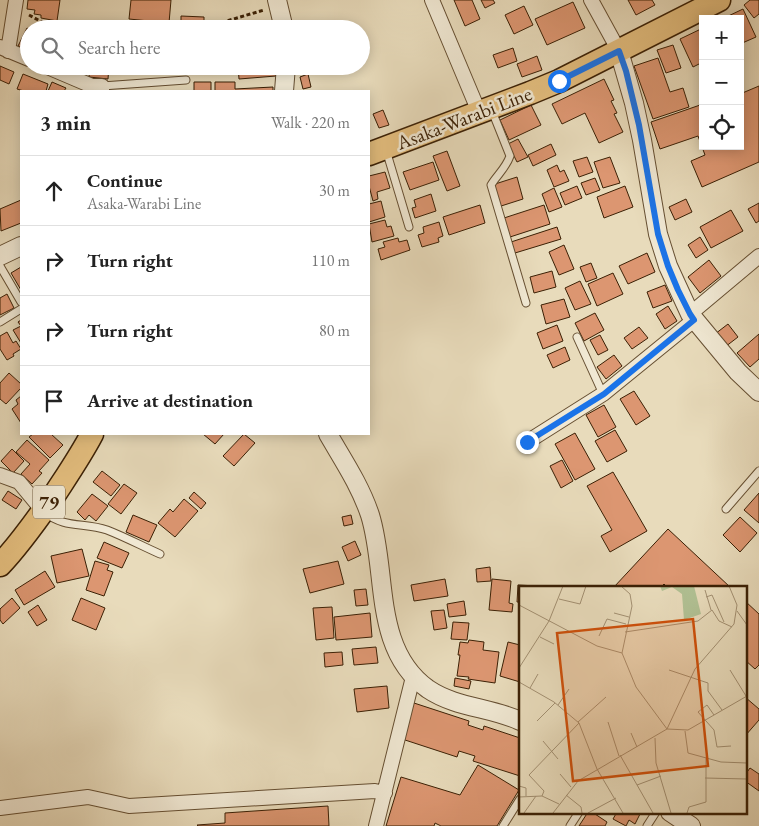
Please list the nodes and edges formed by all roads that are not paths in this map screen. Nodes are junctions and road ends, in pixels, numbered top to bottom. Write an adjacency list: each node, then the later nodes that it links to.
1 (16, 0): 7 (street)
2 (432, 0): 15 (street)
3 (591, 0): 8 (street)
4 (719, 0): 8 (main road, Asaka-Warabi Line)
5 (278, 3): 6 (street)
6 (282, 20)
7 (4, 49): 9 (street)
8 (619, 51): 15 (main road, Asaka-Warabi Line); 25 (street)
9 (20, 55)
10 (66, 75): 13 (street)
11 (285, 75): 14 (street)
12 (186, 80): 13 (lane)
13 (102, 88)
14 (284, 90)
15 (485, 110): 16 (main road, Asaka-Warabi Line); 23 (lane)
16 (377, 150): 17 (lane)
17 (409, 227)
18 (20, 246): 19 (street)
19 (0, 256)
20 (759, 256): 25 (street)
21 (0, 266): 22 (lane)
22 (20, 300)
23 (526, 303)
24 (20, 310): 26 (lane)
25 (692, 317): 28 (street); 29 (street)
26 (0, 322)
27 (577, 337): 29 (lane)
28 (759, 392)
29 (604, 394): 32 (street)
30 (91, 435): 36 (main road, 79)
31 (329, 435): 39 (street)
32 (527, 442)
33 (759, 471): 35 (lane)
34 (0, 475): 36 (street)
35 (726, 509)
36 (43, 511): 37 (lane); 38 (main road, 79)
37 (160, 554)
38 (0, 565)
39 (413, 677): 40 (street); 41 (street)
40 (519, 721)
41 (385, 793): 43 (street); 47 (street)
42 (519, 801): 48 (lane)
43 (0, 808)
44 (578, 814): 49 (lane)
45 (655, 814): 50 (lane)
46 (673, 814): 51 (street)
47 (376, 826)
48 (503, 826)
49 (570, 826)
50 (647, 826)
51 (691, 826)

